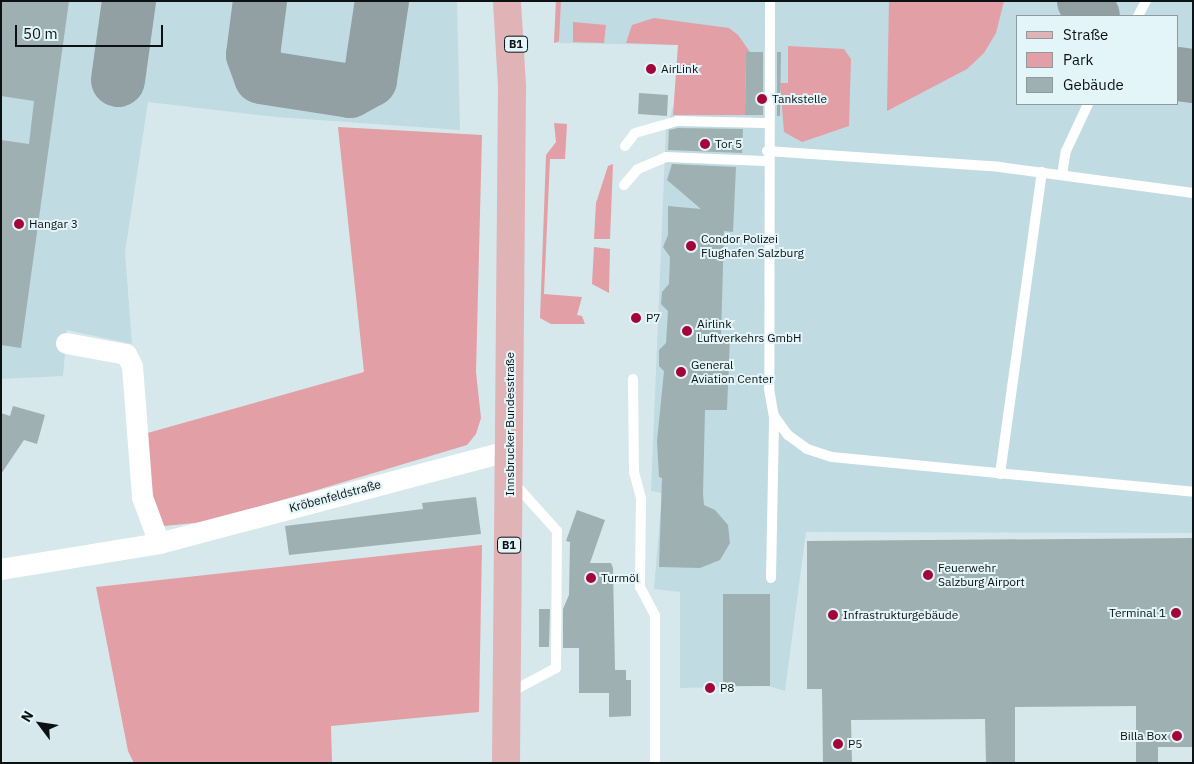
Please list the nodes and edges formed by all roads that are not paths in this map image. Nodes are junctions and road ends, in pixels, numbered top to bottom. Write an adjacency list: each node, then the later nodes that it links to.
1 (507, 1): 6 (main road, Innsbrucker Bundesstraße / B1)
2 (520, 1): 6 (main road, Innsbrucker Bundesstraße / B1)
3 (770, 1): 8 (lane)
4 (1146, 1): 5 (lane)
5 (1139, 15)
6 (512, 86): 18 (main road, Innsbrucker Bundesstraße / B1)
7 (1088, 105): 12 (lane)
8 (767, 122): 9 (lane); 10 (lane)
9 (625, 146)
10 (767, 156): 11 (lane); 13 (lane); 17 (lane)
11 (1042, 172): 12 (lane); 19 (lane)
12 (1062, 175): 14 (lane)
13 (624, 185)
14 (1193, 194)
15 (66, 343): 22 (street)
16 (633, 379): 27 (lane)
17 (774, 416): 19 (lane); 24 (lane)
18 (511, 450): 20 (main road, Innsbrucker Bundesstraße / B1); 22 (street, Kröbenfeldstraße)
19 (1000, 474): 21 (lane)
20 (510, 479): 25 (main road, Innsbrucker Bundesstraße / B1); 25 (lane)
21 (1193, 492)
22 (159, 543): 23 (street, Kröbenfeldstraße)
23 (1, 569)
24 (772, 578)
25 (506, 695): 26 (main road, Innsbrucker Bundesstraße / B1)
26 (506, 763)
27 (655, 763)

